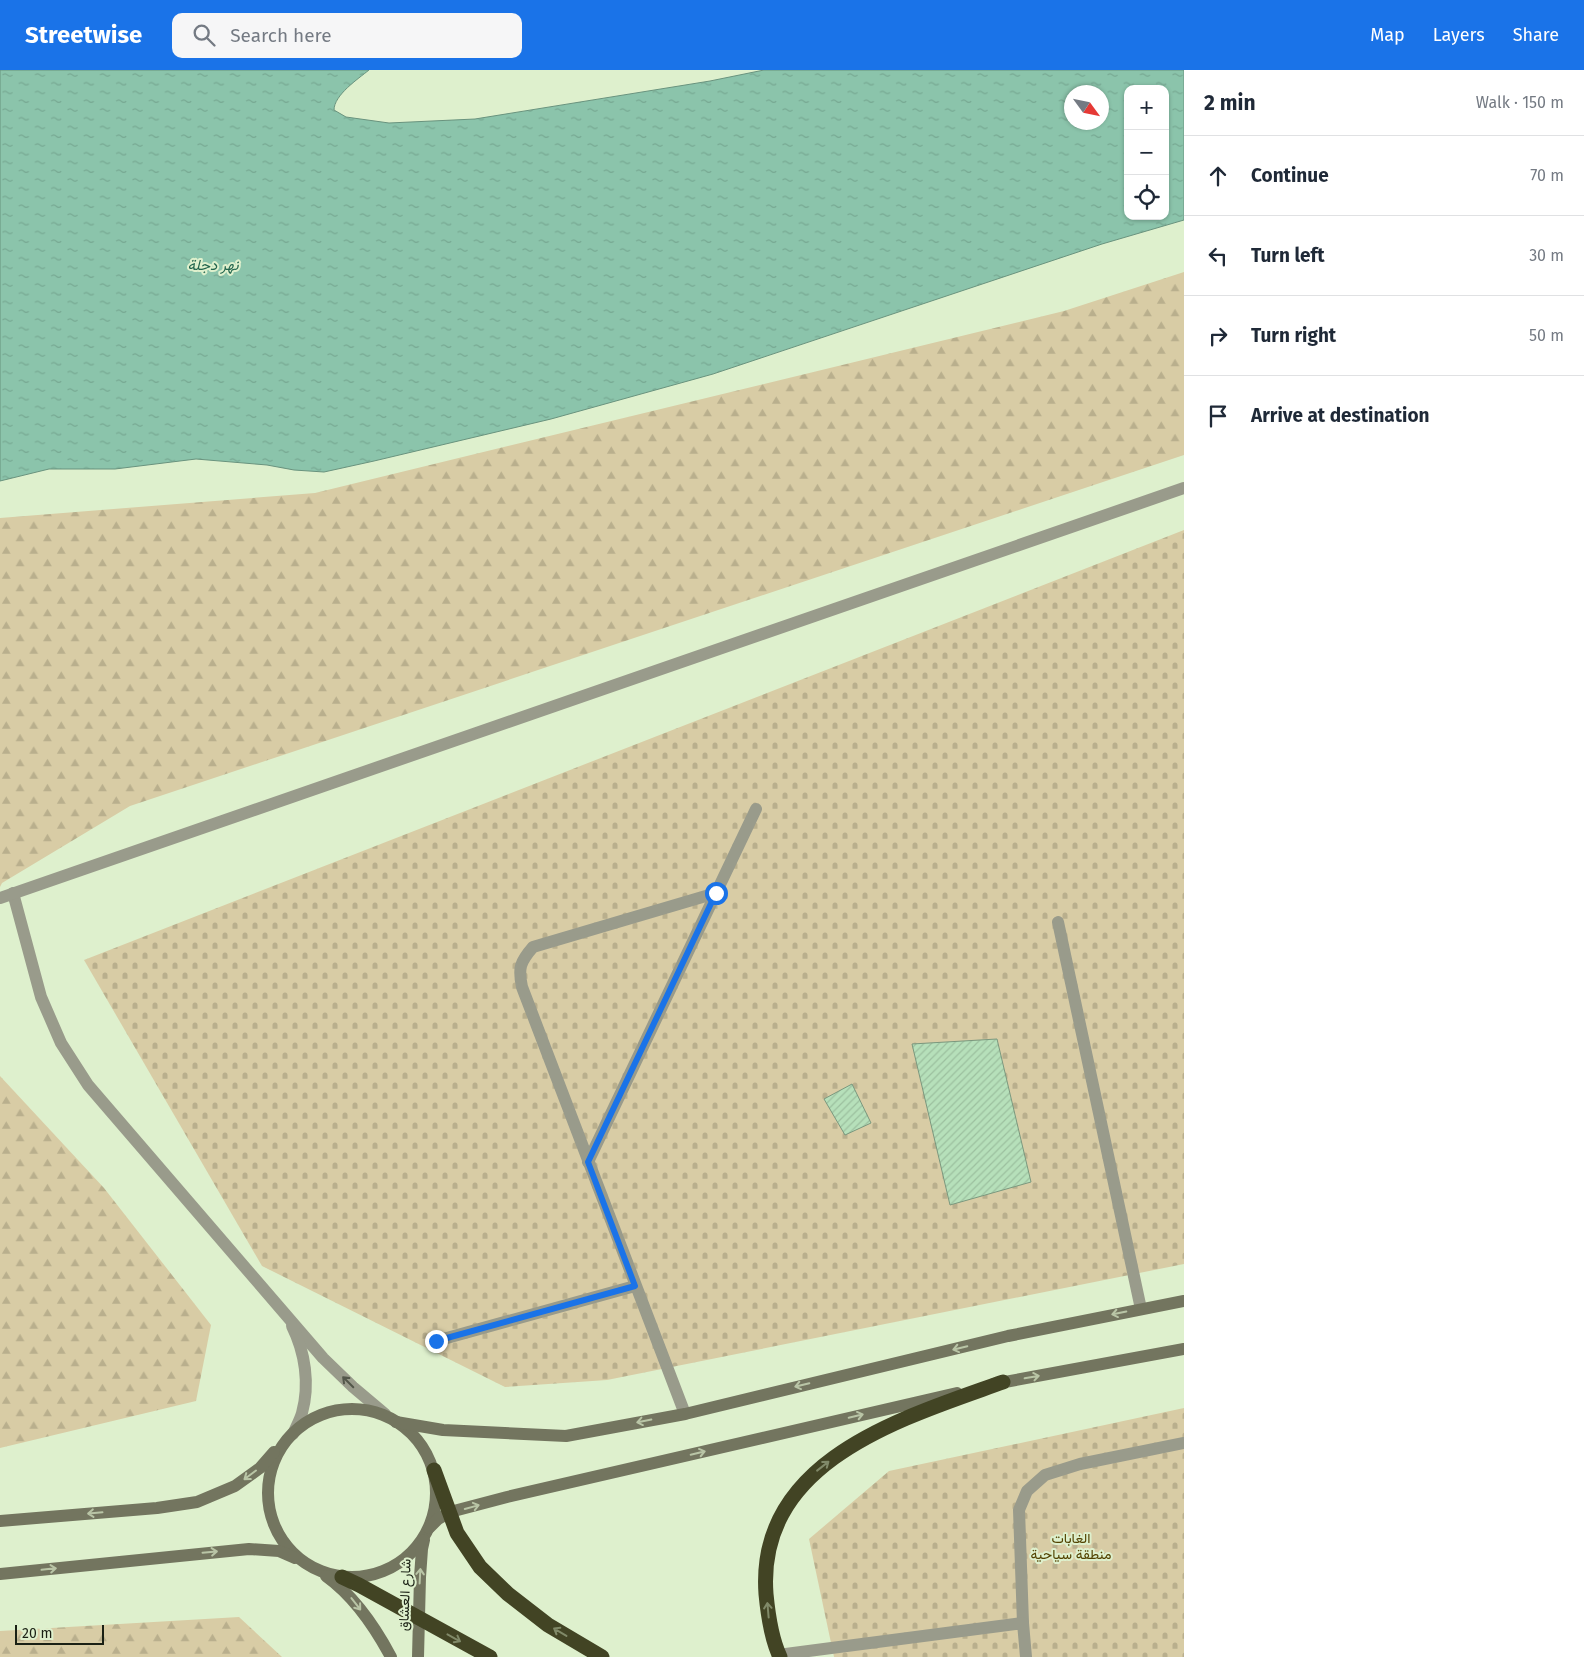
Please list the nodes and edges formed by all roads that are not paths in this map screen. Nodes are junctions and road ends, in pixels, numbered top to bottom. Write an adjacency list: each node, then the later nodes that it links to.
1 (1184, 488): 3 (street)
2 (756, 809): 4 (street)
3 (13, 893): 5 (street); 11 (street)
4 (716, 893): 7 (street); 7 (street)
5 (0, 898)
6 (1058, 922): 10 (street)
7 (588, 1162): 8 (street)
8 (635, 1286): 12 (street); 16 (street)
9 (1184, 1301): 10 (main road)
10 (1141, 1309): 16 (main road, one-way to 16)
11 (286, 1312): 15 (street, one-way to 11); 18 (street)
12 (436, 1341)
13 (1184, 1349): 14 (main road, one-way to 13)
14 (1003, 1382): 21 (main road, one-way to 14); 30 (highway, one-way to 14)
15 (385, 1414): 17 (main road); 18 (main road)
16 (684, 1414): 17 (main road, one-way to 17)
17 (396, 1422): 20 (main road)
18 (289, 1438): 22 (main road, one-way to 22); 24 (main road)
19 (1184, 1443): 29 (street)
20 (434, 1470): 21 (highway); 23 (main road)
21 (450, 1512): 23 (main road); 34 (highway, one-way to 21)
22 (0, 1520)
23 (427, 1531): 27 (main road); 28 (main road, شارع العشاق, one-way to 23)
24 (300, 1560): 25 (main road); 26 (main road, one-way to 24)
25 (320, 1572): 27 (main road); 31 (main road, شارع العشاق, one-way to 31)
26 (0, 1574)
27 (342, 1577): 28 (highway)
28 (418, 1618): 32 (main road, شارع العشاق); 33 (highway, one-way to 33)
29 (1023, 1624): 30 (street); 35 (street)
30 (779, 1656)
31 (391, 1657)
32 (418, 1657)
33 (490, 1657)
34 (602, 1657)
35 (1026, 1657)

